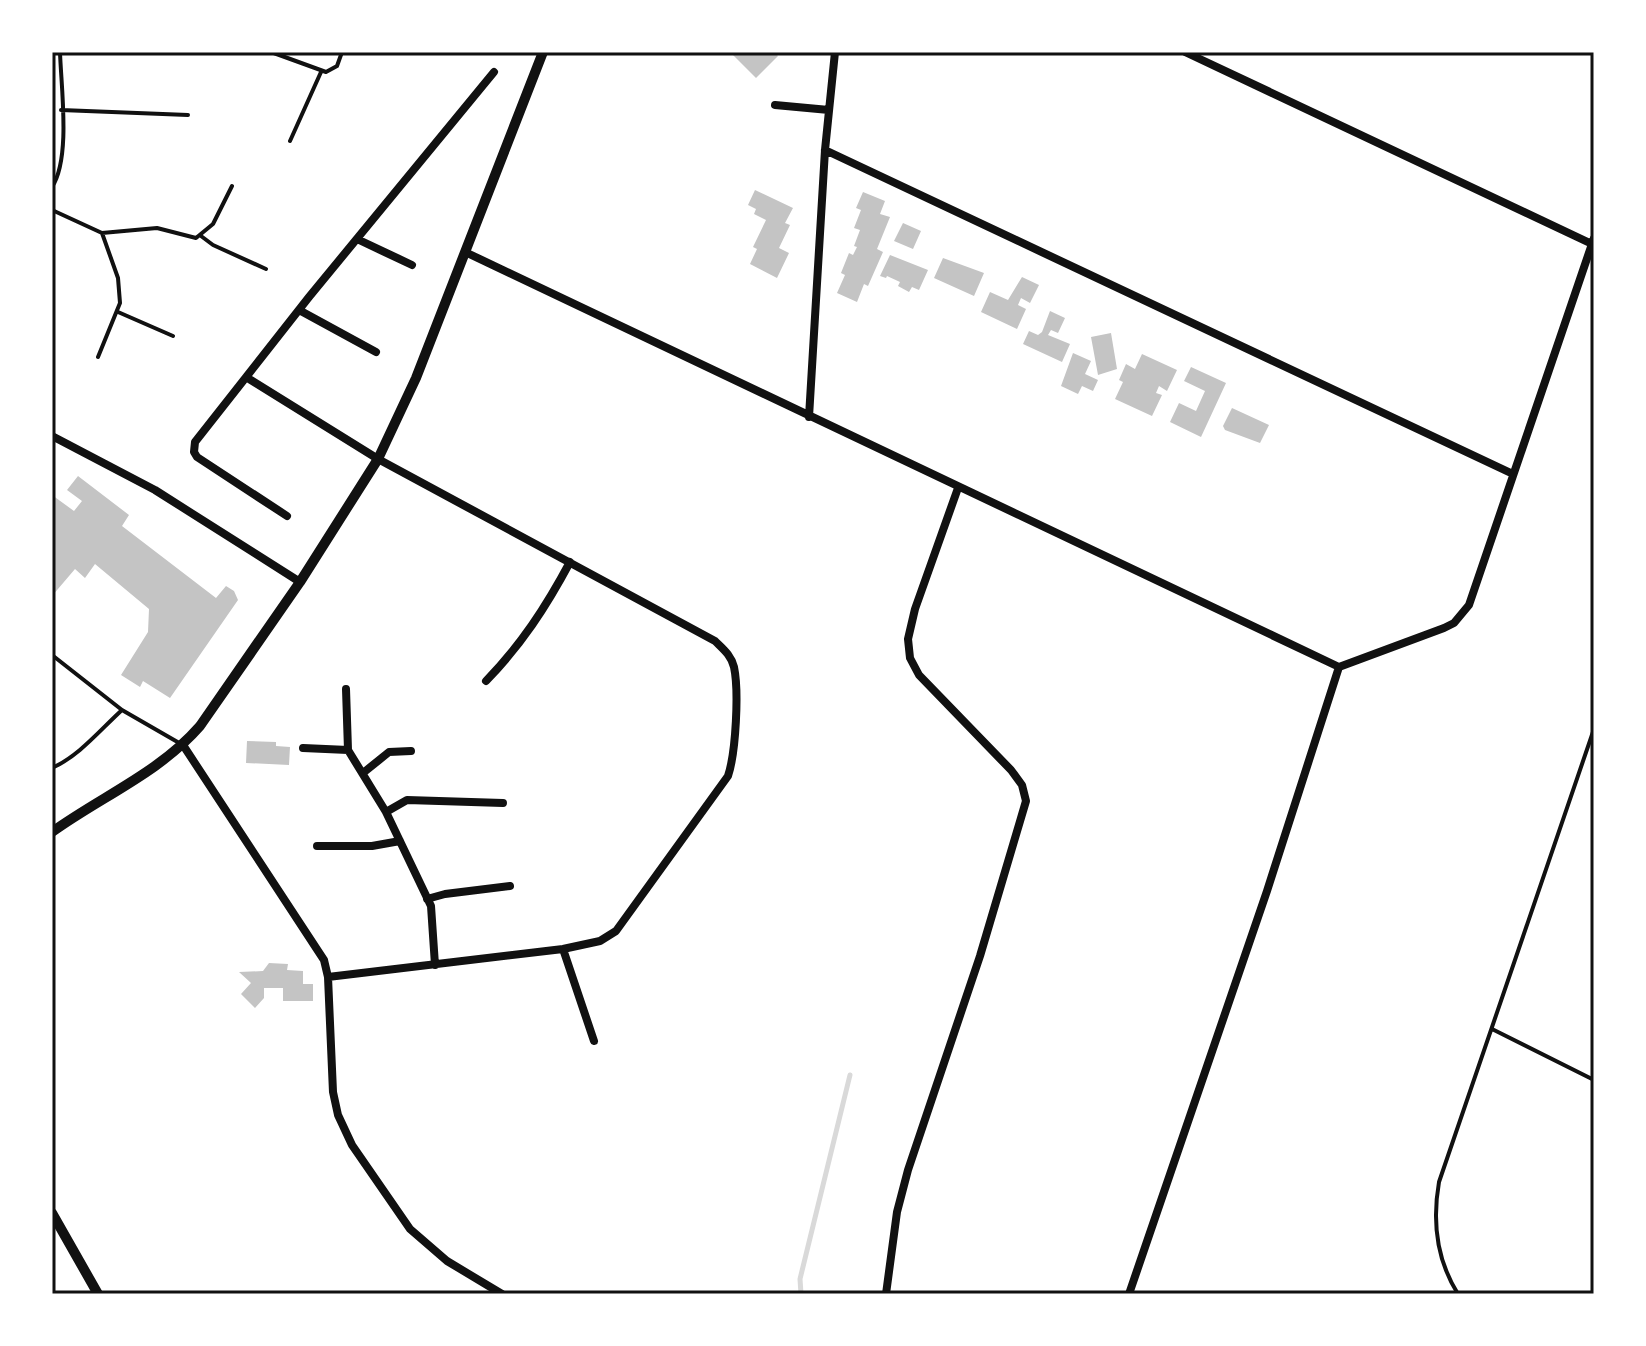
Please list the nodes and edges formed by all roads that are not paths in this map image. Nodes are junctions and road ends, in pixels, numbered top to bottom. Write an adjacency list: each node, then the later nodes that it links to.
1 (60, 52): 10 (lane)
2 (271, 52): 7 (lane)
3 (342, 52): 7 (lane)
4 (543, 52): 22 (street)
5 (835, 52): 11 (street)
6 (1185, 52): 21 (street)
7 (321, 72): 13 (lane)
8 (494, 72): 20 (street)
9 (775, 105): 11 (street)
10 (61, 110): 12 (lane); 16 (lane)
11 (829, 110): 14 (street)
12 (188, 115)
13 (290, 141)
14 (825, 150): 31 (street); 34 (street)
15 (232, 186): 19 (lane)
16 (52, 187)
17 (52, 210): 18 (lane)
18 (102, 233): 19 (lane); 26 (lane)
19 (201, 236): 24 (lane)
20 (357, 239): 23 (street); 25 (street)
21 (1593, 241): 34 (street)
22 (465, 252): 31 (street); 33 (street)
23 (412, 265)
24 (266, 269)
25 (299, 310): 28 (street); 30 (street)
26 (118, 312): 27 (lane); 29 (lane)
27 (173, 336)
28 (376, 352)
29 (98, 357)
30 (246, 377): 33 (street); 36 (street)
31 (809, 417): 35 (street)
32 (54, 439): 38 (street)
33 (378, 459): 37 (street); 38 (street)
34 (1513, 474): 40 (street)
35 (958, 488): 40 (street); 69 (street)
36 (287, 516)
37 (570, 562): 41 (street); 60 (street)
38 (300, 582): 45 (street)
39 (52, 655): 43 (lane)
40 (1339, 667): 70 (street)
41 (486, 681)
42 (346, 689): 47 (street)
43 (122, 710): 45 (lane); 49 (lane)
44 (1594, 729): 63 (lane)
45 (183, 745): 53 (street); 62 (street)
46 (303, 748): 47 (street)
47 (348, 750): 50 (street)
48 (411, 751): 50 (street)
49 (52, 768)
50 (363, 773): 52 (street)
51 (503, 803): 52 (street)
52 (386, 812): 56 (street)
53 (70, 819): 54 (street); 55 (street)
54 (52, 822)
55 (52, 832)
56 (400, 841): 57 (street); 59 (street)
57 (317, 846)
58 (510, 886): 59 (street)
59 (427, 899): 61 (street)
60 (563, 949): 61 (street); 64 (street)
61 (435, 965): 62 (street)
62 (328, 977): 68 (street)
63 (1492, 1029): 65 (lane); 71 (lane)
64 (594, 1041)
65 (1594, 1080)
66 (52, 1213): 67 (street)
67 (93, 1293)
68 (502, 1294)
69 (886, 1294)
70 (1129, 1294)
71 (1458, 1294)

